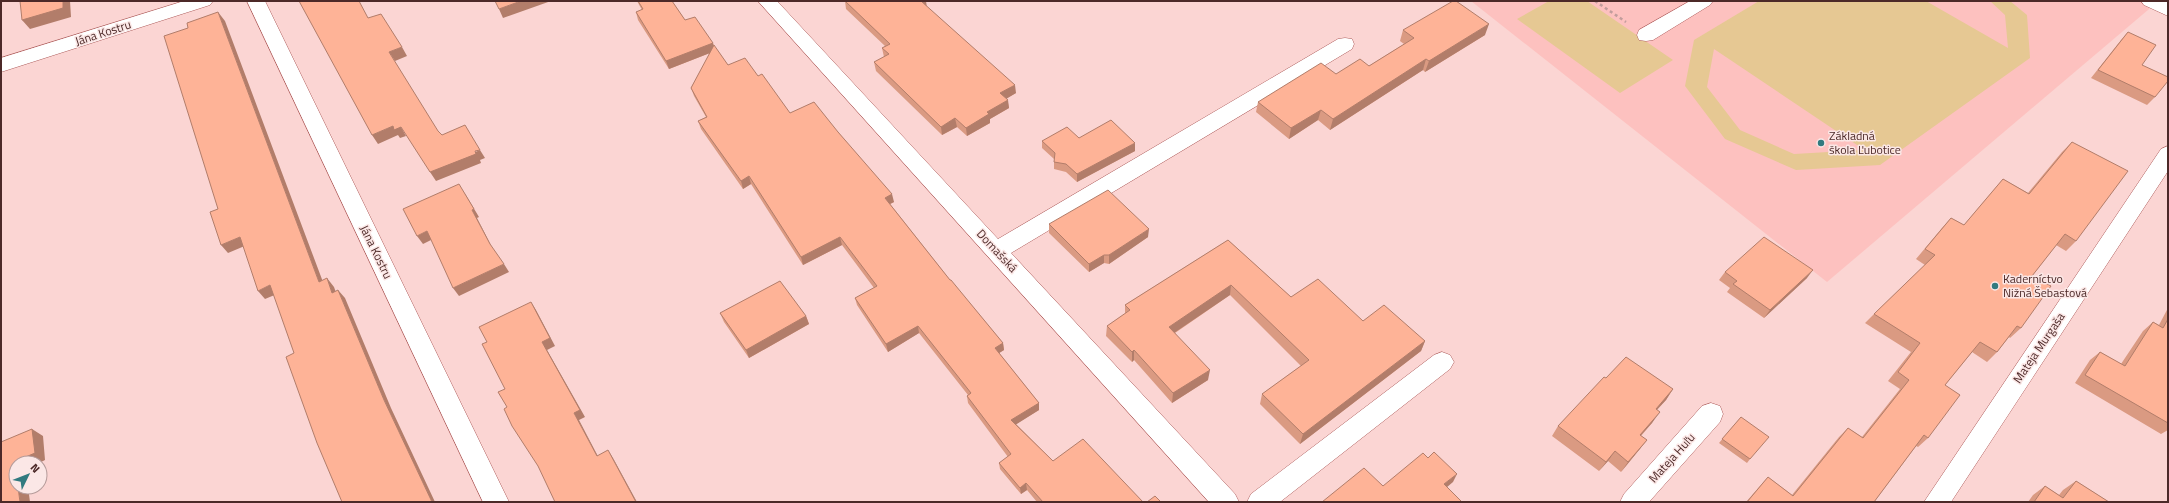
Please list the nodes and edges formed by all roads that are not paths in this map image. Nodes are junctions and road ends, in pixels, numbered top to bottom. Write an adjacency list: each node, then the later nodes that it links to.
1 (204, 1): 9 (street, Jána Kostru)
2 (256, 1): 14 (street, Jána Kostru)
3 (767, 1): 11 (street, Domašská)
4 (1704, 1): 7 (street)
5 (2150, 1): 6 (street)
6 (2168, 10)
7 (1646, 35)
8 (1345, 44): 11 (street)
9 (1, 65)
10 (2168, 154): 18 (street, Mateja Murgaša)
11 (996, 251): 15 (street, Domašská)
12 (1442, 362): 16 (street)
13 (1711, 414): 17 (street, Mateja Huľu)
14 (496, 502)
15 (1226, 502)
16 (1260, 502)
17 (1633, 502)
18 (1937, 502)

